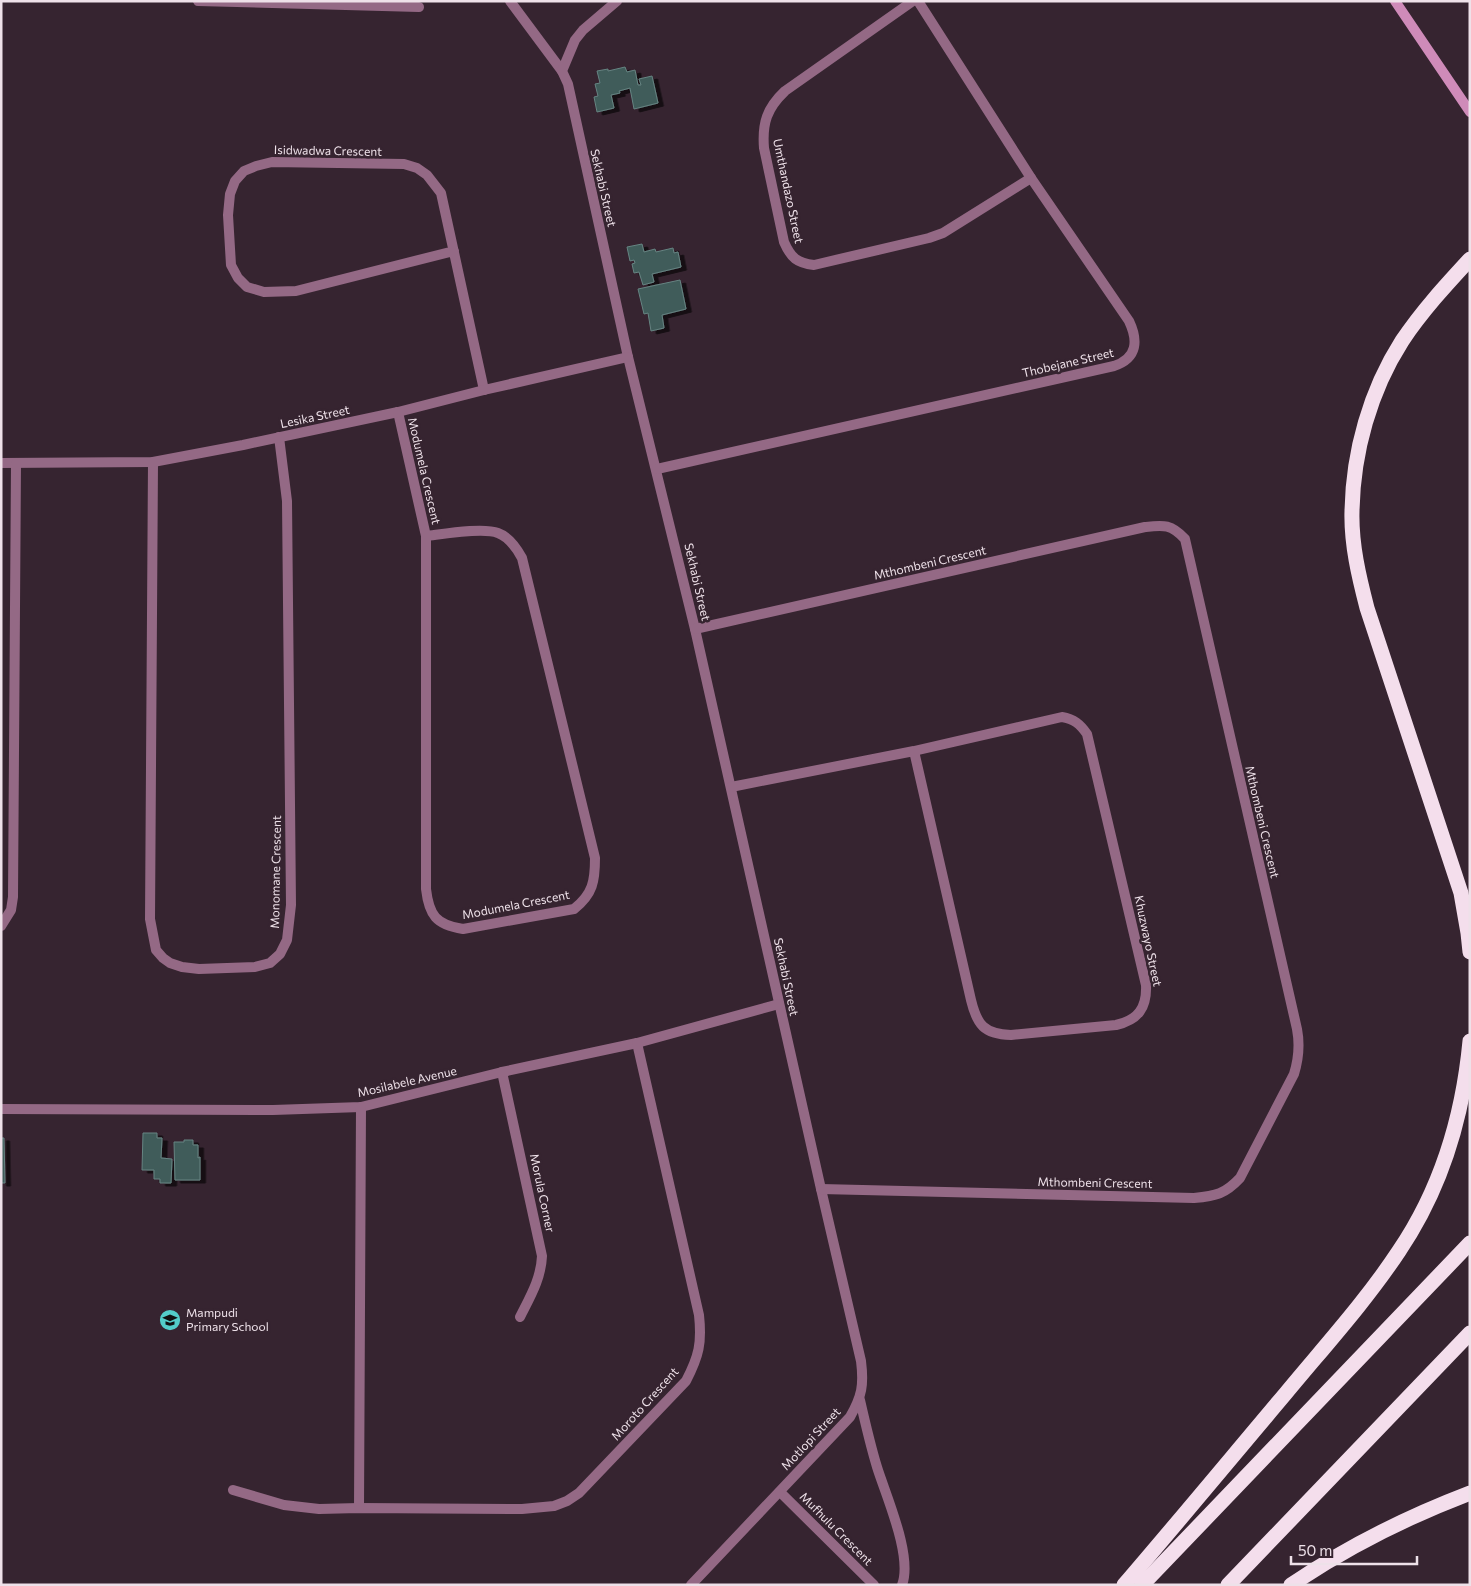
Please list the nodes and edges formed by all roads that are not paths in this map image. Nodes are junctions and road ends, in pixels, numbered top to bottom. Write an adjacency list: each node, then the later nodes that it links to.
1 (198, 1): 7 (street)
2 (510, 1): 9 (street, Sekhabi Street)
3 (617, 1): 9 (street)
4 (913, 1): 11 (street, Umthandazo Street)
5 (918, 1): 11 (street, Thobejane Street)
6 (1395, 1): 10 (main road)
7 (332, 3): 8 (street)
8 (419, 7)
9 (562, 71): 14 (street, Sekhabi Street)
10 (1470, 112)
11 (1031, 178): 21 (street, Thobejane Street)
12 (454, 252): 12 (street, Isidwadwa Crescent); 15 (street, Isidwadwa Crescent)
13 (1470, 258): 27 (highway)
14 (628, 357): 15 (street, Lesika Street); 21 (street, Sekhabi Street)
15 (484, 390): 16 (street, Lesika Street)
16 (398, 412): 17 (street, Lesika Street); 22 (street, Modumela Crescent)
17 (279, 437): 18 (street, Lesika Street); 18 (street, Monomane Crescent)
18 (153, 462): 20 (street, Lesika Street)
19 (1, 463): 20 (street, Lesika Street)
20 (16, 463): 26 (street)
21 (657, 470): 23 (street, Sekhabi Street)
22 (426, 536): 22 (street, Modumela Crescent)
23 (695, 629): 25 (street, Sekhabi Street); 34 (street, Mthombeni Crescent)
24 (914, 751): 24 (street, Khuzwayo Street); 25 (street, Khuzwayo Street)
25 (731, 788): 28 (street, Sekhabi Street)
26 (1, 926)
27 (1470, 952)
28 (779, 1004): 30 (street, Mosilabele Avenue); 34 (street, Sekhabi Street)
29 (1470, 1041): 46 (highway)
30 (636, 1043): 31 (street, Mosilabele Avenue); 42 (street, Moroto Crescent)
31 (502, 1072): 32 (street, Mosilabele Avenue); 36 (street, Morula Corner)
32 (361, 1107): 33 (street, Mosilabele Avenue); 42 (street)
33 (1, 1109)
34 (820, 1189): 38 (street, Motlopi Street)
35 (1470, 1243): 47 (highway)
36 (520, 1317)
37 (1470, 1333): 48 (highway)
38 (860, 1400): 40 (street, Motlopi Street); 45 (street)
39 (233, 1490): 42 (street, Moroto Crescent)
40 (780, 1492): 43 (street, Motlopi Street); 44 (street, Mufhulu Crescent)
41 (1470, 1494): 49 (highway)
42 (359, 1508)
43 (692, 1585)
44 (874, 1585)
45 (902, 1585)
46 (1124, 1585)
47 (1142, 1585)
48 (1228, 1585)
49 (1291, 1585)

